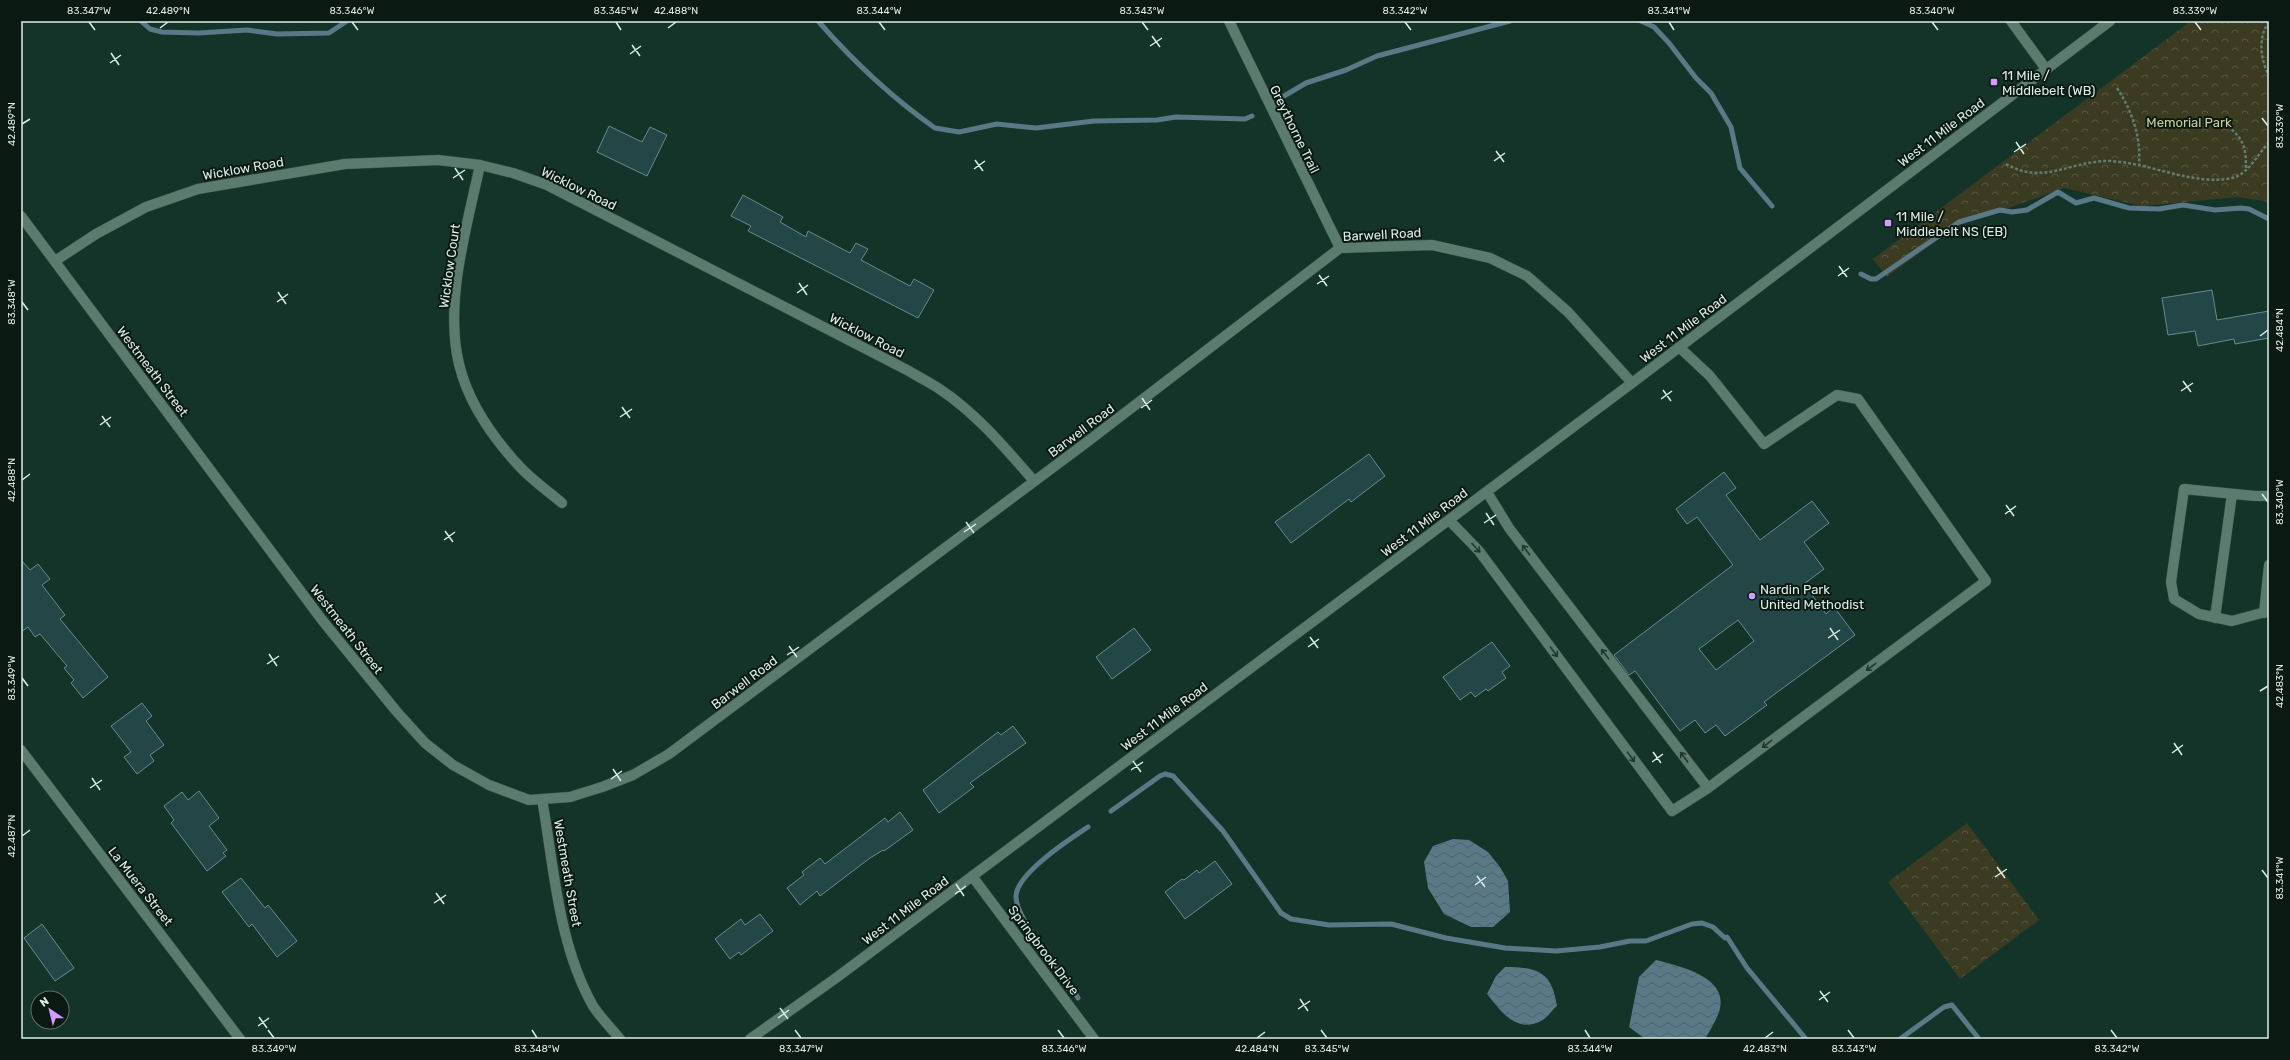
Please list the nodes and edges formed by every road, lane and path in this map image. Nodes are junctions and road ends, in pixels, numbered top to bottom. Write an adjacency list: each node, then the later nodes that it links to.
1 (1229, 21): 15 (street, Greythorne Trail)
2 (2011, 21): 5 (street)
3 (2110, 21): 5 (street, West 11 Mile Road)
4 (2269, 22): 6 (path)
5 (2046, 70): 17 (street, West 11 Mile Road)
6 (2269, 76)
7 (2117, 88): 11 (path)
8 (2228, 126): 13 (path)
9 (2269, 143): 13 (path)
10 (2006, 164): 11 (path)
11 (2139, 164): 13 (path)
12 (480, 165): 16 (street, Wicklow Road); 19 (street, Wicklow Road); 23 (street, Wicklow Court)
13 (2246, 171)
14 (21, 216): 16 (street, Westmeath Street)
15 (1340, 248): 18 (street, Barwell Road); 19 (street, Barwell Road)
16 (55, 261): 30 (street, Westmeath Street)
17 (1680, 347): 18 (street, West 11 Mile Road); 29 (street, one-way to 29)
18 (1632, 383): 20 (street, West 11 Mile Road)
19 (1034, 481): 30 (street, Barwell Road)
20 (1487, 492): 24 (street, West 11 Mile Road); 29 (street, one-way to 20)
21 (2232, 494): 22 (street); 27 (street); 27 (street)
22 (2269, 496)
23 (562, 503)
24 (1449, 520): 29 (street, one-way to 29); 31 (street, West 11 Mile Road)
25 (2269, 566): 26 (street)
26 (2266, 612): 27 (street)
27 (2215, 618)
28 (21, 750): 32 (street, La Muera Street)
29 (1708, 788)
30 (542, 799): 33 (street, Westmeath Street)
31 (972, 876): 34 (street, West 11 Mile Road); 35 (street, Springbrook Drive)
32 (240, 1039)
33 (620, 1039)
34 (750, 1039)
35 (1094, 1039)

